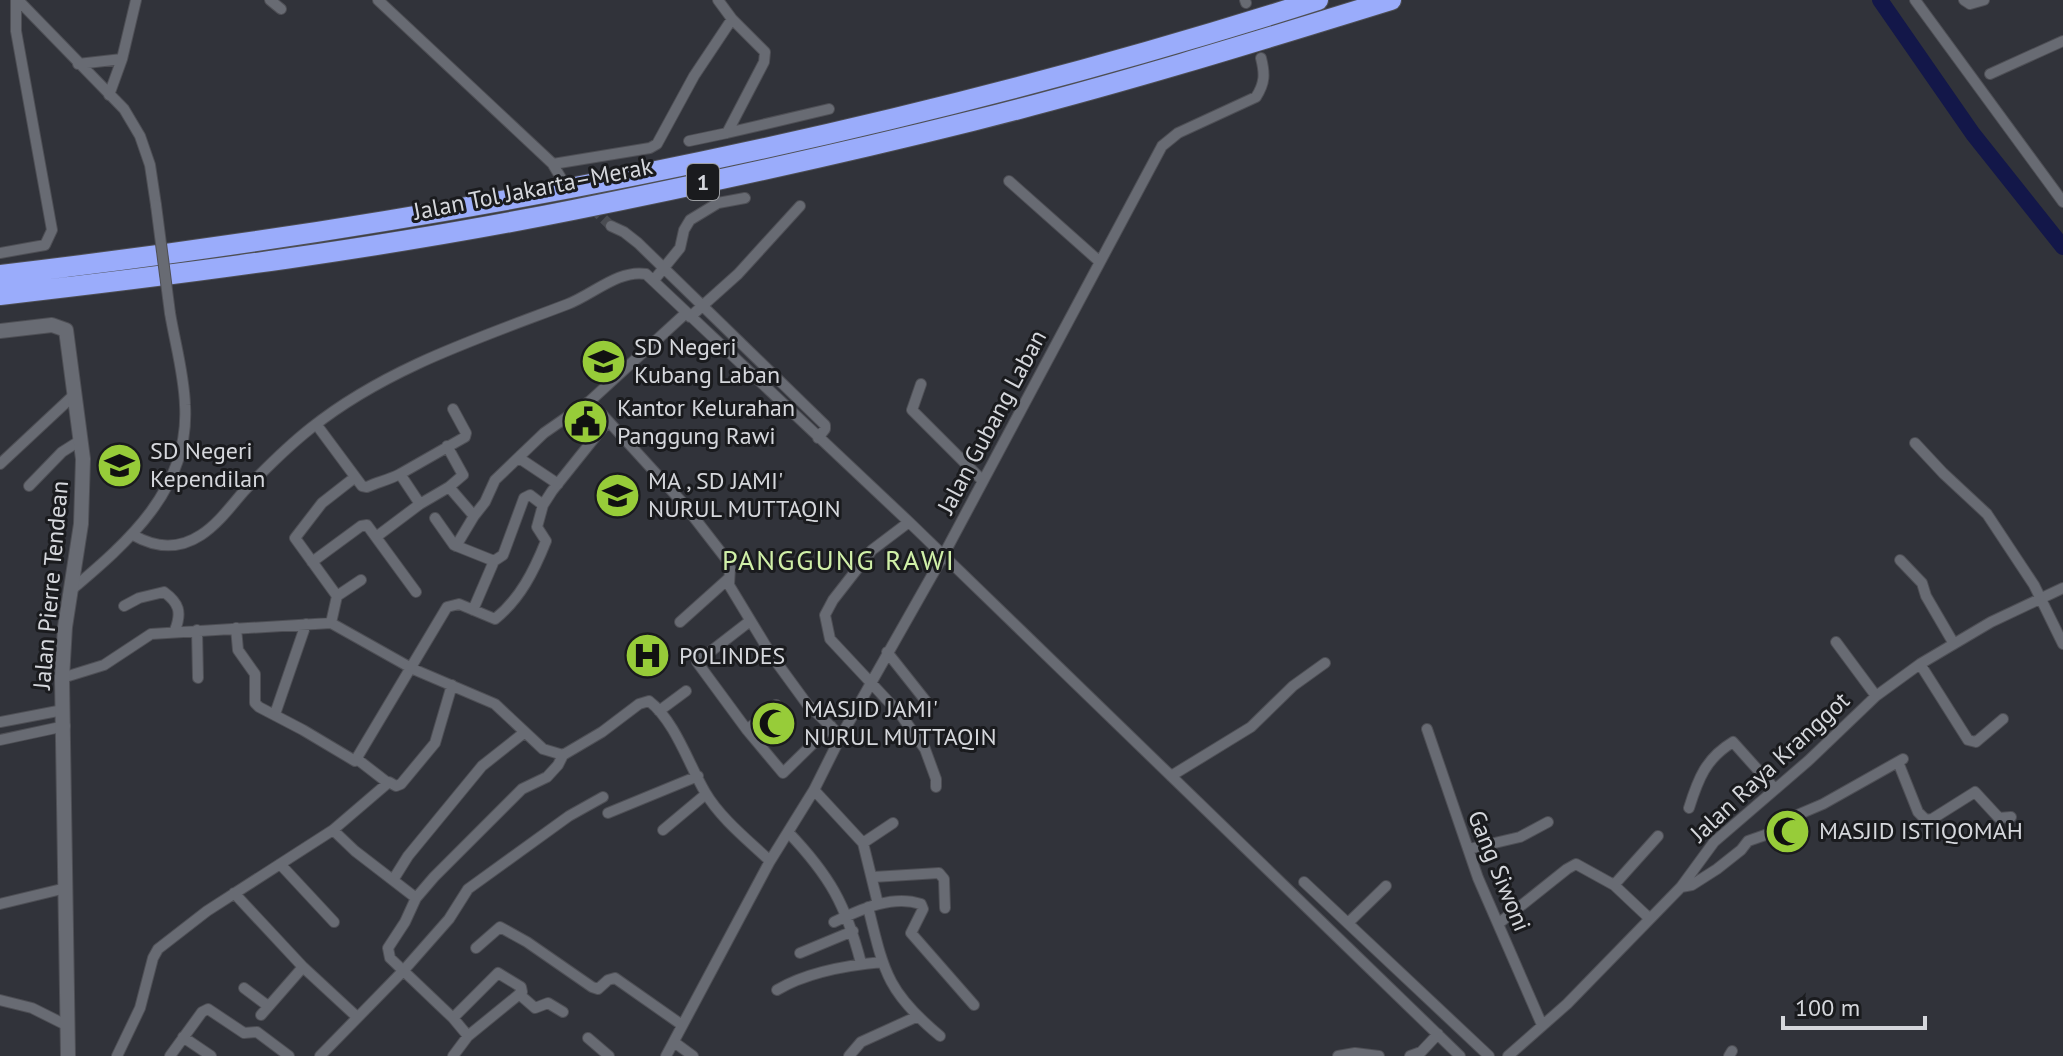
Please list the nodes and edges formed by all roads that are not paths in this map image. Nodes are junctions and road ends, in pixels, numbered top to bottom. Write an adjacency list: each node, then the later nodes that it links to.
1 (17, 0): 16 (street); 29 (street)
2 (270, 0): 11 (street)
3 (378, 0): 22 (street)
4 (718, 0): 12 (street)
5 (1318, 0): 32 (highway, Jalan Tol Jakarta–Merak / 1)
6 (1391, 0): 33 (highway, Jalan Tol Jakarta–Merak / 1)
7 (1915, 0): 26 (street)
8 (1964, 0): 9 (street)
9 (1984, 0)
10 (134, 1): 15 (street)
11 (281, 9)
12 (732, 19): 20 (street); 22 (street)
13 (2063, 41): 17 (street)
14 (1261, 58): 30 (street, Jalan Gubang Laban)
15 (122, 59): 16 (street); 18 (street)
16 (78, 64): 18 (street)
17 (1990, 74)
18 (109, 95): 59 (street, bridge)
19 (829, 109): 20 (street)
20 (727, 133): 21 (street)
21 (689, 141)
22 (552, 163): 23 (street)
23 (561, 178)
24 (1009, 181): 30 (street)
25 (745, 198): 31 (street)
26 (2063, 202)
27 (800, 206): 34 (street)
28 (611, 226): 31 (street)
29 (1, 251)
30 (1100, 262): 50 (street, Jalan Gubang Laban)
31 (661, 274): 34 (street); 34 (street); 41 (street)
32 (0, 275)
33 (0, 295)
34 (695, 311): 38 (street); 42 (street); 42 (street)
35 (0, 331): 37 (street, Jalan Pierre Tendean)
36 (921, 384): 50 (street)
37 (75, 394): 43 (street, Jalan Pierre Tendean); 47 (street)
38 (590, 401): 40 (street); 46 (street)
39 (453, 409): 45 (street)
40 (608, 421): 51 (street); 67 (street)
41 (316, 424): 49 (street); 59 (street)
42 (818, 438): 58 (street)
43 (81, 440): 52 (street); 69 (street, Jalan Pierre Tendean)
44 (1915, 443): 72 (street)
45 (447, 446): 48 (street); 53 (street)
46 (519, 458): 51 (street); 56 (street)
47 (0, 464)
48 (400, 474): 49 (street); 54 (street)
49 (354, 478): 65 (street)
50 (983, 481): 62 (street, Jalan Gubang Laban)
51 (558, 484): 55 (street)
52 (29, 486)
53 (449, 487): 54 (street); 56 (street)
54 (420, 504): 60 (street)
55 (543, 505): 64 (street); 74 (street)
56 (474, 516): 61 (street)
57 (435, 518): 61 (street)
58 (909, 522): 62 (street); 91 (street)
59 (133, 535): 69 (street)
60 (376, 537): 65 (street); 70 (street)
61 (456, 546): 64 (street)
62 (943, 556): 85 (street, Jalan Gubang Laban); 112 (street)
63 (1900, 560): 83 (street)
64 (494, 561): 74 (street)
65 (312, 562): 71 (street)
66 (361, 580): 71 (street)
67 (729, 582): 75 (street); 76 (street)
68 (2063, 588): 72 (street, Jalan Raya Kranggot)
69 (70, 591): 89 (street, Jalan Pierre Tendean)
70 (416, 592)
71 (337, 596): 77 (street)
72 (2040, 599): 83 (street, Jalan Raya Kranggot); 84 (street)
73 (124, 606): 80 (street)
74 (473, 610): 88 (street)
75 (750, 621): 103 (street); 105 (street)
76 (680, 622)
77 (331, 623): 78 (street); 88 (street)
78 (306, 624): 79 (street); 99 (street)
79 (236, 628): 81 (street); 99 (street)
80 (175, 630): 81 (street); 89 (street)
81 (197, 630): 90 (street)
82 (1836, 642): 94 (street)
83 (1954, 644): 87 (street, Jalan Raya Kranggot)
84 (2063, 644)
85 (887, 652): 91 (street, Jalan Gubang Laban); 96 (street)
86 (1325, 663): 112 (street)
87 (1920, 664): 94 (street, Jalan Raya Kranggot); 100 (street)
88 (413, 669): 92 (street); 110 (street)
89 (62, 678): 97 (street, Jalan Pierre Tendean)
90 (198, 678)
91 (871, 682): 107 (street, Jalan Gubang Laban); 114 (street)
92 (452, 685): 106 (street); 113 (street)
93 (686, 691): 98 (street)
94 (1876, 696): 115 (street, Jalan Raya Kranggot)
95 (776, 705): 105 (street)
96 (929, 705)
97 (63, 710): 101 (street); 102 (street, Jalan Pierre Tendean)
98 (659, 711): 109 (street); 111 (street)
99 (275, 714): 110 (street)
100 (2003, 719)
101 (0, 722)
102 (65, 726): 108 (street); 138 (street, Jalan Pierre Tendean)
103 (831, 726): 105 (street); 107 (street)
104 (1427, 729): 129 (street, Gang Siwoni)
105 (747, 730)
106 (525, 732): 109 (street); 133 (street)
107 (841, 736): 116 (street, Jalan Gubang Laban)
108 (0, 740)
109 (563, 755): 140 (street)
110 (357, 759): 113 (street)
111 (698, 776): 117 (street); 120 (street)
112 (1171, 776): 155 (street)
113 (388, 783): 124 (street)
114 (936, 787)
115 (1775, 789): 119 (street); 137 (street, Jalan Raya Kranggot)
116 (814, 790): 126 (street, Jalan Gubang Laban); 128 (street)
117 (706, 794): 125 (street); 130 (street)
118 (603, 797): 157 (street)
119 (1689, 808)
120 (608, 813)
121 (2011, 817): 137 (street)
122 (1548, 822): 129 (street)
123 (893, 823): 128 (street)
124 (333, 830): 131 (street); 133 (street)
125 (663, 830)
126 (788, 832): 130 (street, Jalan Gubang Laban); 144 (street)
127 (1658, 836): 135 (street)
128 (863, 843): 132 (street)
129 (1469, 849): 149 (street, Gang Siwoni)
130 (770, 861): 167 (street, Jalan Gubang Laban)
131 (280, 864): 139 (street); 146 (street)
132 (873, 877): 142 (street); 143 (street)
133 (393, 880): 140 (street)
134 (1304, 882): 148 (street)
135 (1614, 885): 145 (street); 149 (street)
136 (1386, 886): 148 (street)
137 (1681, 887): 145 (street, Jalan Raya Kranggot)
138 (66, 888): 141 (street); 169 (street, Jalan Pierre Tendean)
139 (234, 893): 156 (street); 177 (street)
140 (416, 898): 157 (street)
141 (0, 904)
142 (873, 906): 144 (street); 153 (street); 162 (street)
143 (945, 908)
144 (848, 916): 147 (street); 150 (street)
145 (1649, 918): 168 (street, Jalan Raya Kranggot)
146 (334, 922)
147 (834, 922)
148 (1348, 923): 155 (street)
149 (1498, 924): 168 (street, Gang Siwoni)
150 (853, 931): 152 (street); 154 (street)
151 (476, 948): 167 (street)
152 (800, 953)
153 (883, 962): 154 (street); 165 (street)
154 (861, 963): 159 (street)
155 (1382, 966): 170 (street); 191 (street)
156 (303, 967): 158 (street); 164 (street)
157 (404, 970): 164 (street); 166 (street)
158 (244, 988)
159 (777, 990)
160 (519, 994): 163 (street); 166 (street); 171 (street)
161 (0, 1000): 169 (street)
162 (974, 1005)
163 (563, 1012)
164 (357, 1017): 181 (street)
165 (916, 1017): 172 (street); 186 (street)
166 (453, 1018): 171 (street)
167 (682, 1025): 175 (street, Jalan Gubang Laban)
168 (1542, 1025): 192 (street, Jalan Raya Kranggot)
169 (68, 1026): 176 (street, Jalan Pierre Tendean)
170 (1438, 1034): 189 (street); 190 (street)
171 (468, 1036): 182 (street)
172 (940, 1036)
173 (183, 1037): 178 (street); 179 (street); 180 (street)
174 (588, 1038): 183 (street)
175 (674, 1042): 184 (street, Jalan Gubang Laban); 185 (street)
176 (68, 1056)
177 (117, 1056)
178 (170, 1056)
179 (211, 1056)
180 (289, 1056)
181 (320, 1056)
182 (453, 1056)
183 (609, 1056)
184 (666, 1056)
185 (693, 1056)
186 (849, 1056)
187 (1338, 1056): 188 (street)
188 (1379, 1056)
189 (1410, 1056)
190 (1460, 1056)
191 (1489, 1056)
192 (1508, 1056)

